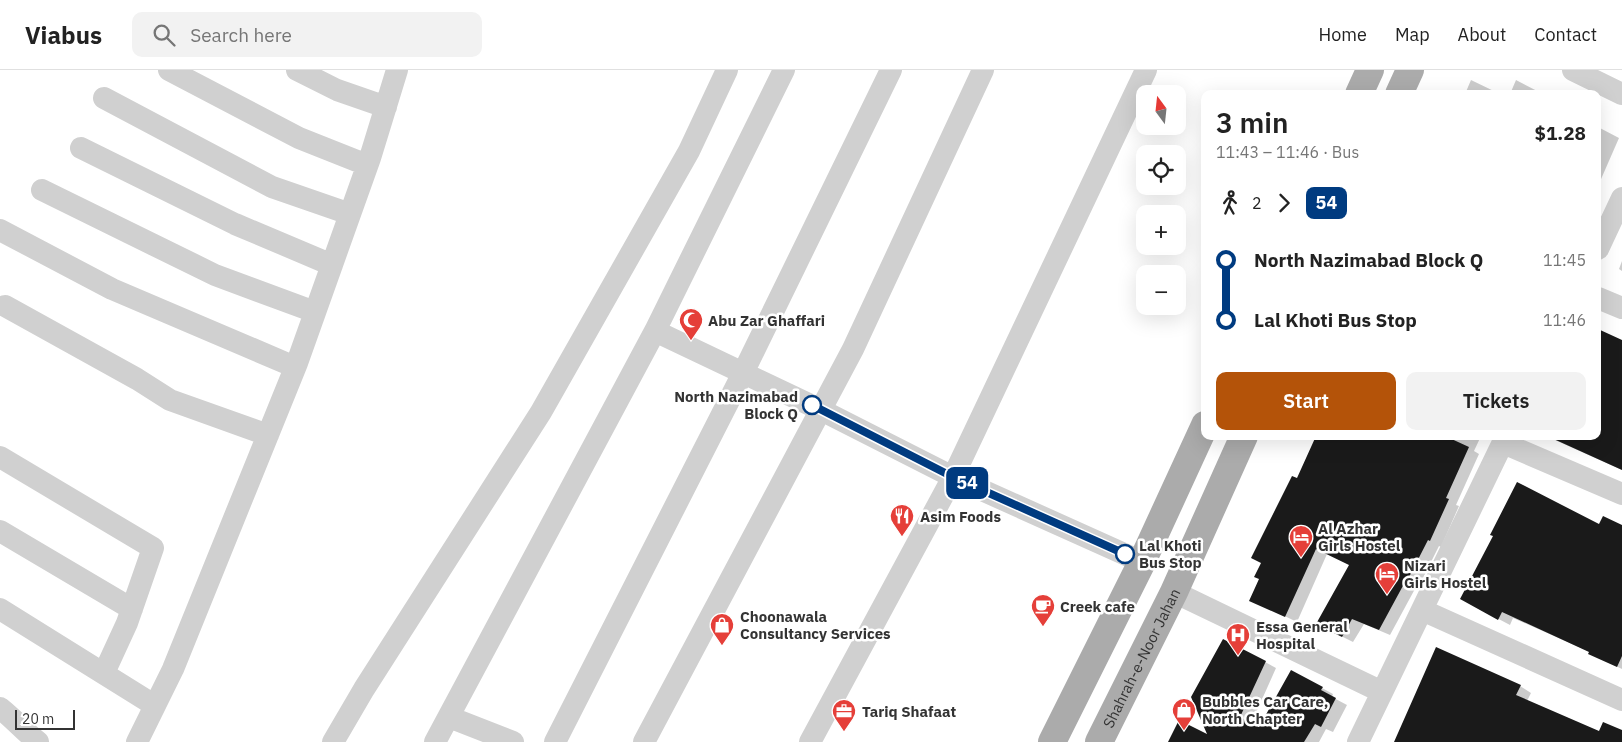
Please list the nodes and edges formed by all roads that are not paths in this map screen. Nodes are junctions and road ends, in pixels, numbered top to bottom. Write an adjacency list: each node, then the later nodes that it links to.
1 (169, 70): 18 (street)
2 (297, 70): 16 (street)
3 (396, 70): 16 (street)
4 (727, 70): 56 (street)
5 (784, 70): 29 (street)
6 (891, 70): 31 (street)
7 (982, 70): 32 (street)
8 (1146, 70): 39 (street)
9 (1370, 70): 12 (main road)
10 (1410, 70): 13 (main road)
11 (1574, 70): 14 (street)
12 (1361, 90)
13 (1401, 90)
14 (1622, 94)
15 (104, 98): 21 (street)
16 (386, 106): 18 (street)
17 (81, 148): 24 (street)
18 (367, 165): 21 (street)
19 (42, 190): 28 (street)
20 (1622, 198): 23 (street)
21 (350, 214): 24 (street)
22 (0, 230): 30 (street)
23 (1601, 243)
24 (332, 266): 28 (street)
25 (1601, 299): 27 (street)
26 (5, 306): 34 (street)
27 (1622, 308)
28 (315, 312): 30 (street)
29 (655, 331): 31 (street); 52 (street)
30 (295, 367): 34 (street)
31 (743, 373): 32 (street); 59 (street)
32 (821, 410): 39 (street); 60 (street)
33 (1201, 434): 42 (main road)
34 (268, 435): 50 (street)
35 (1242, 440): 43 (main road, Shahrah-e-Noor Jahan)
36 (1505, 440): 46 (street)
37 (1507, 440): 40 (street)
38 (0, 458): 44 (street)
39 (953, 477): 42 (street); 61 (street)
40 (1622, 494)
41 (0, 531): 44 (street)
42 (1142, 562): 53 (main road)
43 (1174, 592): 48 (street); 63 (main road, Shahrah-e-Noor Jahan)
44 (132, 609): 47 (street)
45 (0, 610): 47 (street)
46 (1422, 610): 48 (street); 49 (street)
47 (104, 673): 50 (street)
48 (1382, 692): 64 (street)
49 (1622, 700)
50 (154, 706): 55 (street)
51 (0, 708): 54 (street)
52 (449, 717): 57 (street); 58 (street)
53 (1056, 735): 62 (main road)
54 (38, 742)
55 (137, 742)
56 (333, 742)
57 (435, 742)
58 (513, 742)
59 (555, 742)
60 (644, 742)
61 (810, 742)
62 (1084, 742)
63 (1099, 742)
64 (1358, 742)

